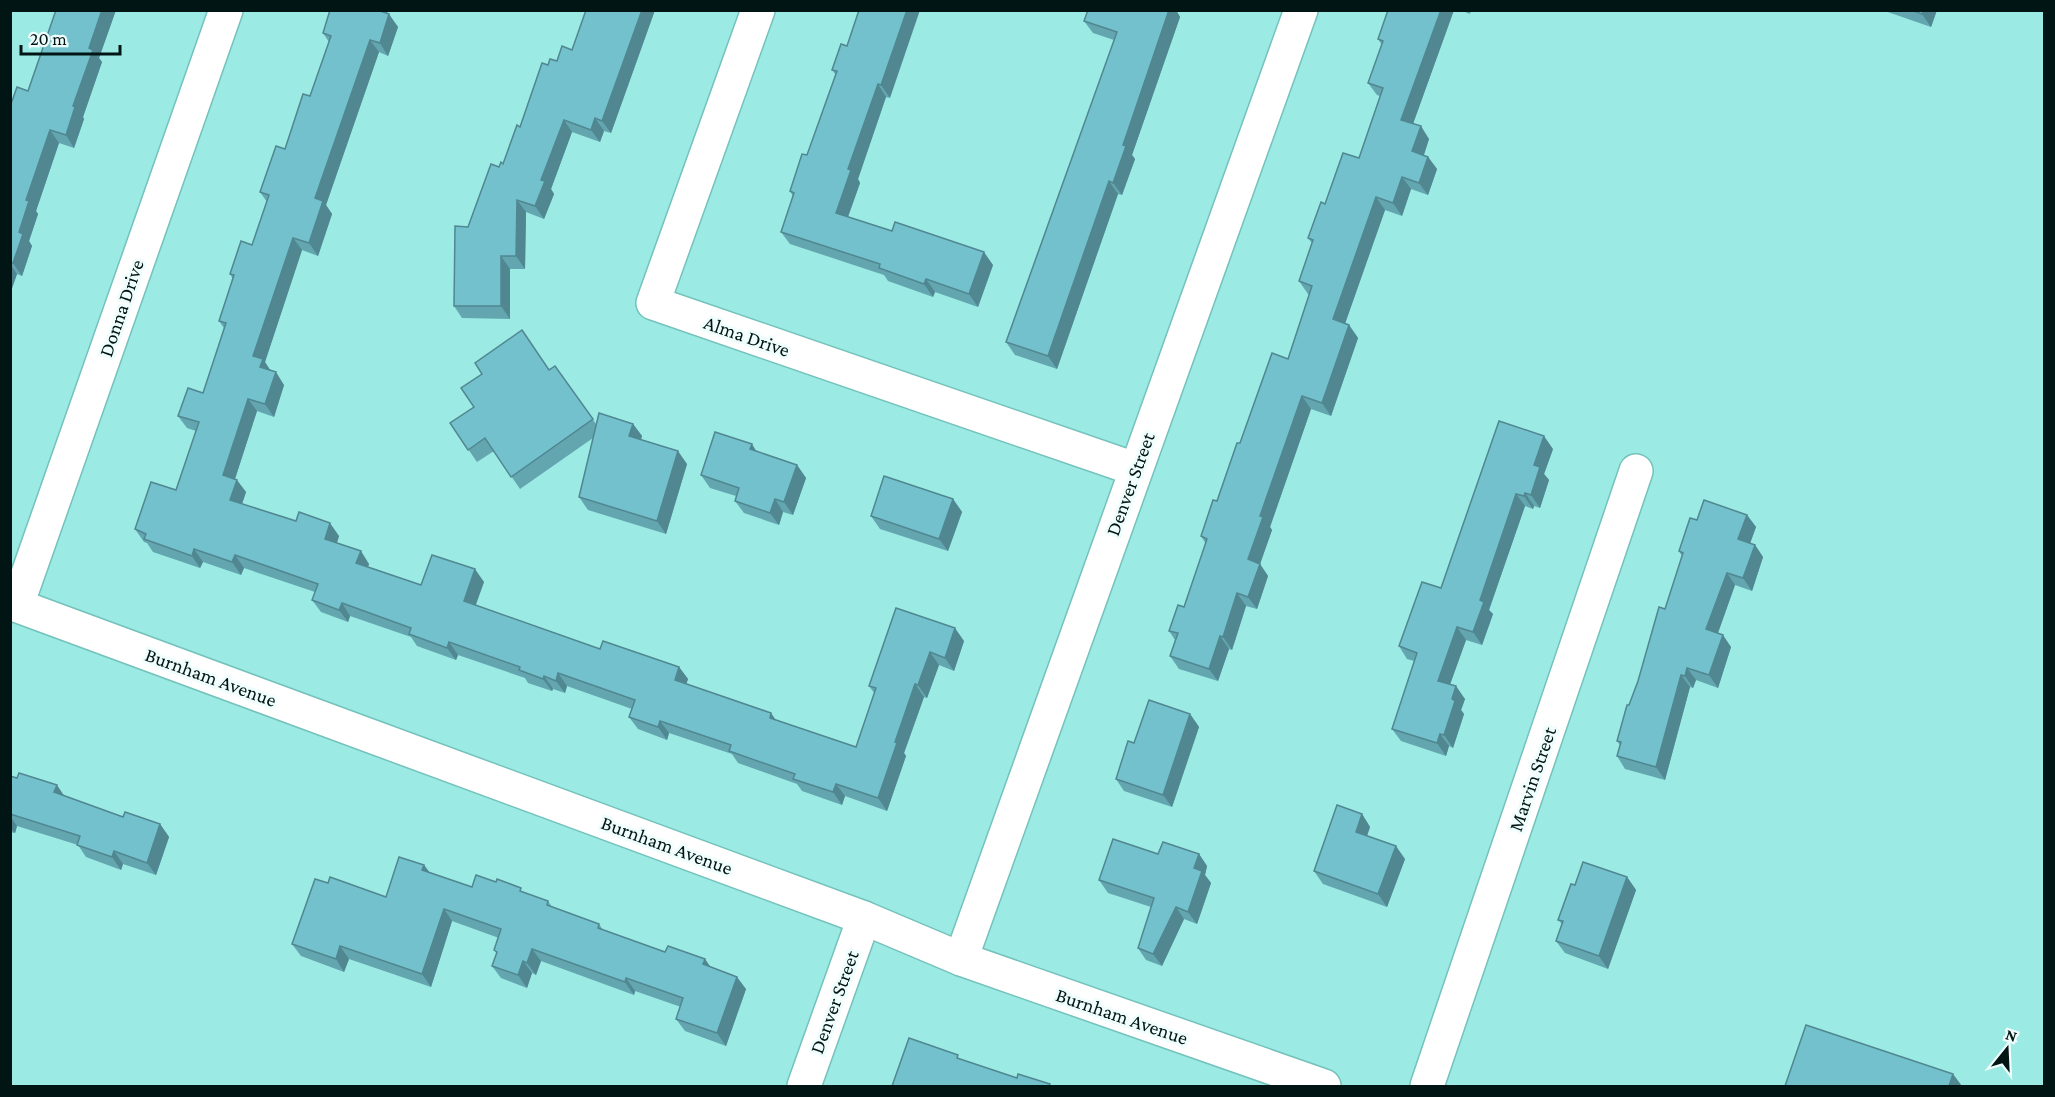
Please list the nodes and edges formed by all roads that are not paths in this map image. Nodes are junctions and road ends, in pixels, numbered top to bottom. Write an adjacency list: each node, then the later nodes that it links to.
1 (226, 10): 6 (street, Donna Drive)
2 (758, 10): 4 (street, Alma Drive)
3 (1301, 10): 4 (street, Denver Street)
4 (1135, 469): 8 (street, Denver Street)
5 (1636, 471): 11 (street, Marvin Street)
6 (14, 604): 7 (street, Burnham Avenue)
7 (864, 918): 8 (street, Burnham Avenue); 9 (street, Denver Street)
8 (960, 959): 10 (street, Burnham Avenue)
9 (804, 1086)
10 (1324, 1086)
11 (1427, 1086)

